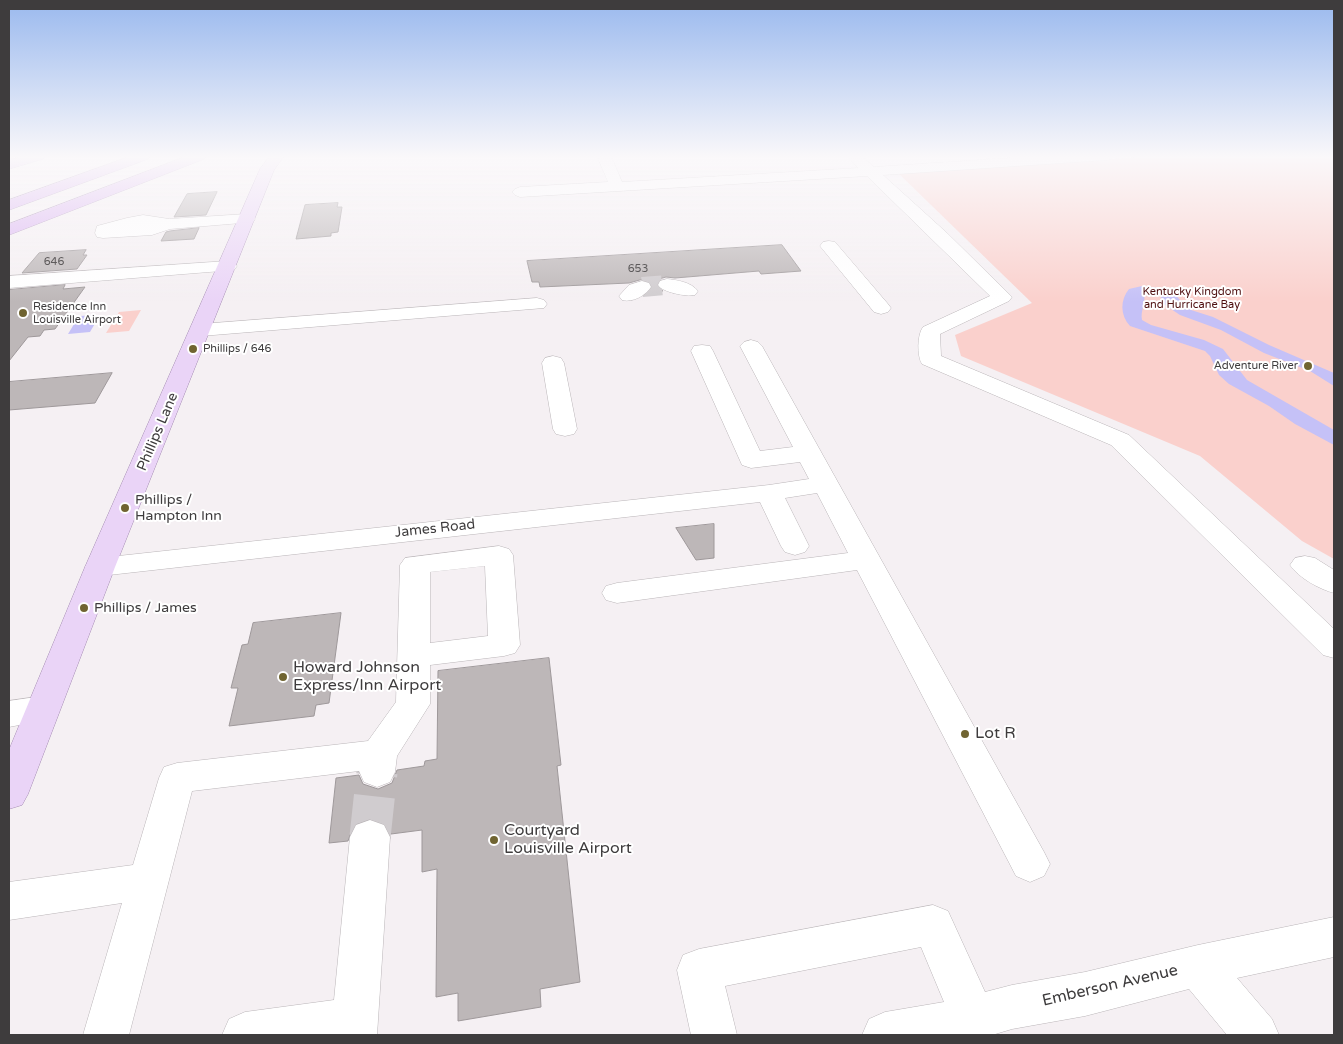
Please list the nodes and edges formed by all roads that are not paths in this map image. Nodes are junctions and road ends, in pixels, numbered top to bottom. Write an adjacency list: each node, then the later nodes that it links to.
1 (74, 205): 6 (highway)
2 (253, 205): 4 (main road, Phillips Lane)
3 (905, 205): 29 (street)
4 (247, 219): 5 (street); 9 (main road, Phillips Lane)
5 (168, 224)
6 (9, 230)
7 (829, 246): 14 (street)
8 (139, 256): 9 (street)
9 (231, 258): 10 (street); 15 (main road, Phillips Lane)
10 (9, 282)
11 (667, 285): 12 (street)
12 (688, 291)
13 (537, 304): 15 (street)
14 (881, 308)
15 (201, 330): 26 (main road, Phillips Lane)
16 (751, 346): 20 (street)
17 (702, 351): 20 (street)
18 (553, 363): 19 (street)
19 (565, 428)
20 (809, 453): 21 (street)
21 (825, 484): 22 (street, James Road); 24 (street)
22 (769, 493): 23 (street); 26 (street, James Road)
23 (795, 546)
24 (866, 560): 28 (street); 35 (street)
25 (1305, 565): 27 (street)
26 (100, 567): 31 (main road, Phillips Lane)
27 (1334, 583)
28 (617, 594)
29 (1334, 647)
30 (414, 656): 36 (street)
31 (43, 709): 32 (street); 33 (main road, Phillips Lane)
32 (9, 714)
33 (9, 794)
34 (370, 837): 41 (street)
35 (1030, 864)
36 (150, 881): 37 (street); 42 (street)
37 (9, 901)
38 (1334, 937): 39 (street, Emberson Avenue)
39 (1198, 966): 40 (street, Emberson Avenue); 46 (street)
40 (973, 1018): 44 (street); 45 (street, Emberson Avenue)
41 (355, 1028): 43 (street)
42 (106, 1035)
43 (245, 1035)
44 (714, 1035)
45 (885, 1035)
46 (1256, 1035)

